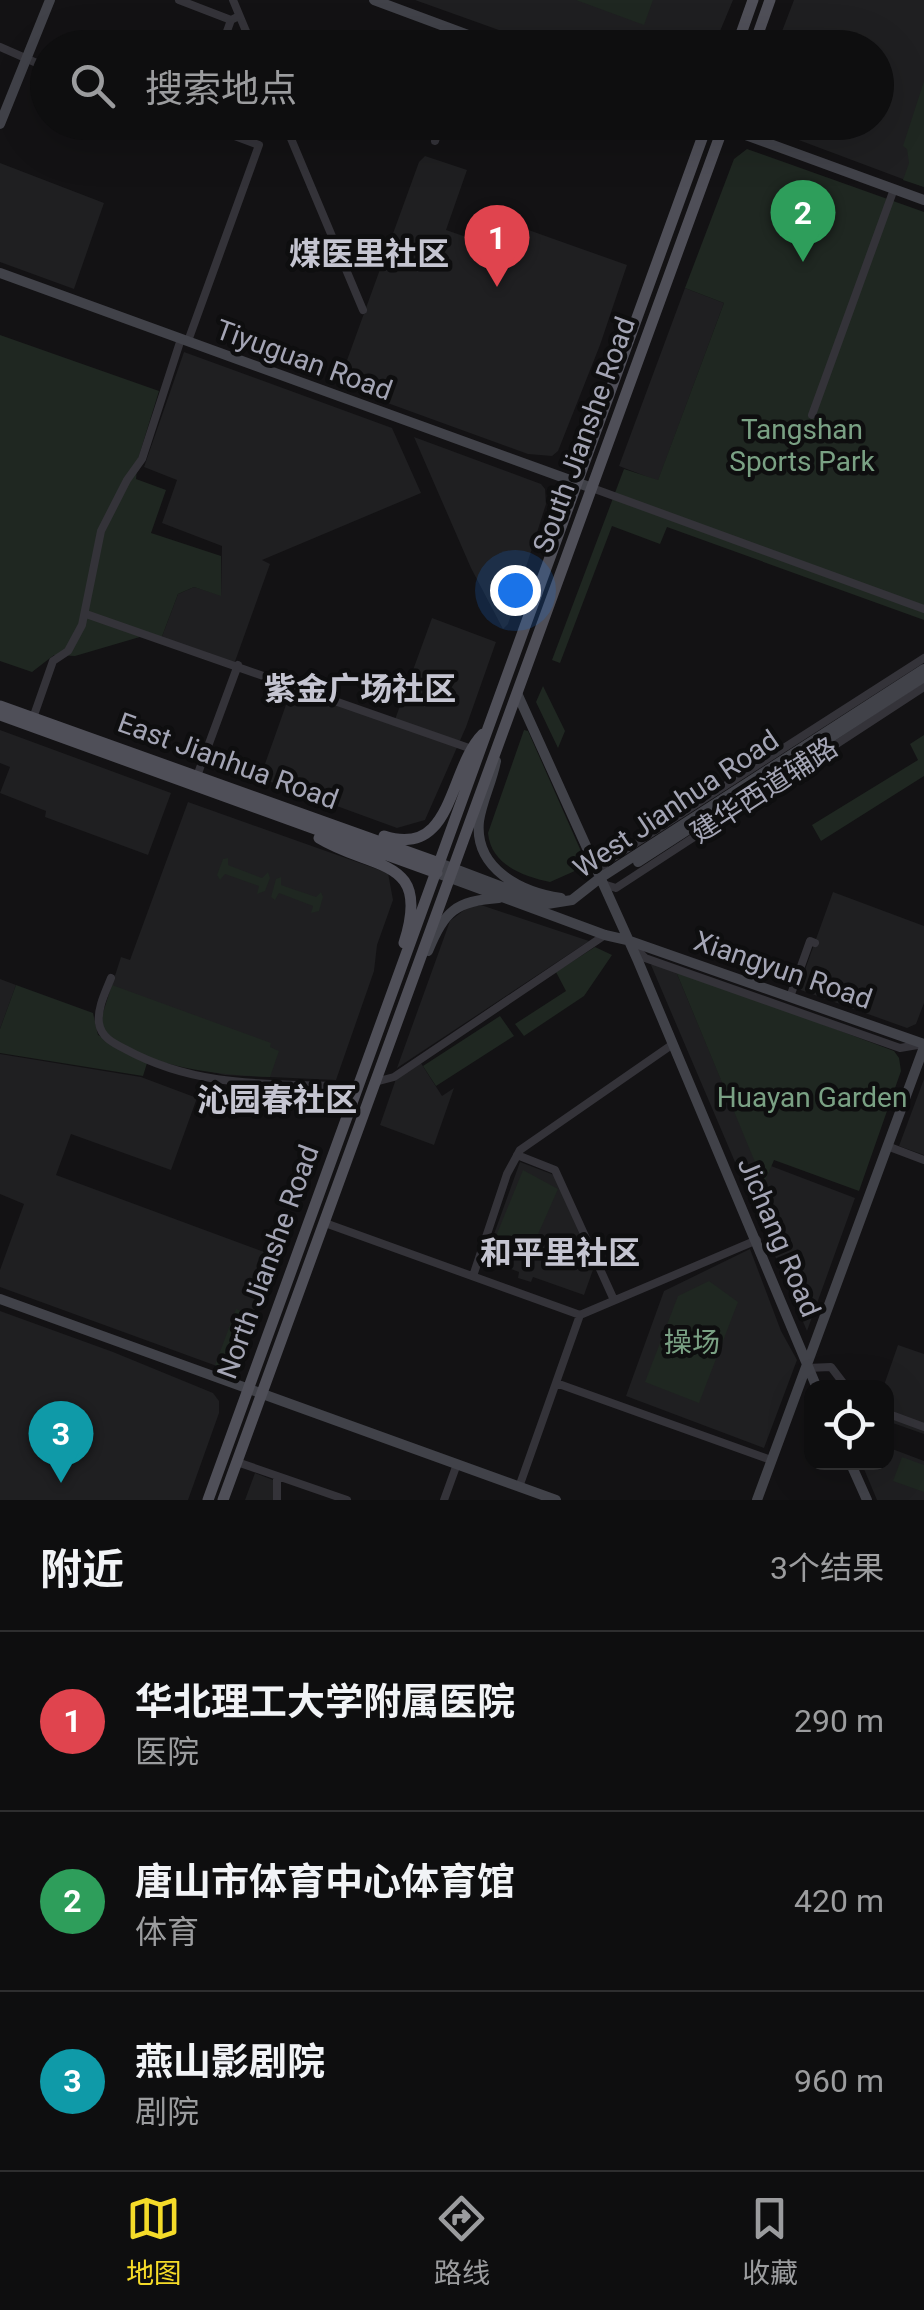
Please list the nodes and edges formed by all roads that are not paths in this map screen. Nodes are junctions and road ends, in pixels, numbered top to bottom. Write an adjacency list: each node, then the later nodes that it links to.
1 (50, 0): 8 (street)
2 (179, 0): 7 (street)
3 (233, 0): 7 (street)
4 (374, 0): 11 (street)
5 (754, 0): 12 (main road)
6 (770, 0): 13 (main road)
7 (235, 18): 9 (street); 10 (street)
8 (38, 30)
9 (230, 30)
10 (242, 30)
11 (443, 30)
12 (743, 30)
13 (759, 30)
14 (0, 47): 16 (street)
15 (30, 50): 16 (street)
16 (26, 60): 17 (street); 18 (street)
17 (30, 61)
18 (0, 124)
19 (246, 140): 28 (street)
20 (292, 140): 27 (street)
21 (702, 140): 30 (main road, South Jianshe Road)
22 (719, 140): 31 (main road, South Jianshe Road)
23 (763, 140): 24 (street)
24 (894, 190): 25 (street); 29 (street)
25 (924, 200)
26 (0, 274): 28 (street, Tiyuguan Road)
27 (363, 310)
28 (184, 340): 30 (street, Tiyuguan Road); 33 (street)
29 (812, 416)
30 (578, 483): 31 (street, Tiyuguan Road); 43 (main road, South Jianshe Road)
31 (592, 488): 32 (street); 39 (main road, South Jianshe Road)
32 (924, 609)
33 (86, 614): 35 (street); 42 (street)
34 (924, 658): 50 (street, 建华西道辅路)
35 (238, 665): 45 (street); 46 (street)
36 (924, 668): 50 (street, West Jianhua Road)
37 (924, 677): 50 (street, West Jianhua Road)
38 (924, 686): 50 (street, 建华西道辅路)
39 (516, 693): 44 (main road, South Jianshe Road); 50 (street)
40 (0, 706): 42 (main road, East Jianhua Road)
41 (0, 715): 47 (main road, East Jianhua Road)
42 (32, 718): 46 (main road, East Jianhua Road)
43 (486, 730): 45 (main road); 48 (main road, South Jianshe Road)
44 (500, 739): 49 (main road, South Jianshe Road); 52 (street)
45 (469, 748): 47 (main road)
46 (198, 776): 47 (main road, East Jianhua Road)
47 (301, 820): 48 (main road, East Jianhua Road); 60 (main road)
48 (438, 868): 49 (street, West Jianhua Road); 60 (main road, North Jianshe Road)
49 (451, 873): 51 (street, West Jianhua Road); 52 (street, West Jianhua Road); 59 (main road, North Jianshe Road)
50 (598, 883): 52 (street, West Jianhua Road); 53 (street, Jichang Road)
51 (505, 898): 54 (street, West Jianhua Road); 59 (street)
52 (572, 900)
53 (620, 924): 54 (street); 55 (street, Jichang Road)
54 (605, 935): 55 (street, West Jianhua Road); 63 (street)
55 (627, 940): 58 (street, Xiangyun Road); 61 (street, Jichang Road); 62 (street)
56 (814, 942): 58 (street)
57 (111, 978): 64 (street)
58 (790, 997): 62 (street, Xiangyun Road)
59 (400, 1014): 63 (main road, North Jianshe Road)
60 (385, 1017): 64 (main road, North Jianshe Road)
61 (672, 1044): 66 (street); 69 (street, Jichang Road)
62 (924, 1045): 65 (street)
63 (376, 1082): 68 (main road, North Jianshe Road)
64 (359, 1087): 78 (main road, North Jianshe Road)
65 (887, 1146): 67 (street); 74 (street)
66 (517, 1155): 70 (street); 72 (street)
67 (924, 1160)
68 (325, 1223): 70 (street); 79 (main road, North Jianshe Road)
69 (757, 1240): 72 (street); 74 (street, Jichang Road)
70 (472, 1276): 73 (street)
71 (0, 1299): 78 (street)
72 (614, 1300): 73 (street)
73 (580, 1315): 77 (street)
74 (807, 1368): 75 (street, Jichang Road); 76 (street); 82 (street)
75 (813, 1380)
76 (841, 1380)
77 (556, 1383): 82 (street); 87 (street)
78 (248, 1389): 79 (street); 88 (main road, North Jianshe Road)
79 (261, 1394): 83 (main road, North Jianshe Road); 84 (street)
80 (894, 1416): 81 (street)
81 (924, 1427)
82 (772, 1460): 94 (street)
83 (237, 1462): 86 (street); 89 (main road, North Jianshe Road)
84 (457, 1464): 87 (street); 92 (street)
85 (854, 1470): 95 (street)
86 (276, 1477): 90 (street); 91 (street)
87 (519, 1486): 93 (street)
88 (208, 1500)
89 (223, 1500)
90 (277, 1500)
91 (348, 1500)
92 (444, 1500)
93 (556, 1500)
94 (757, 1500)
95 (867, 1500)

